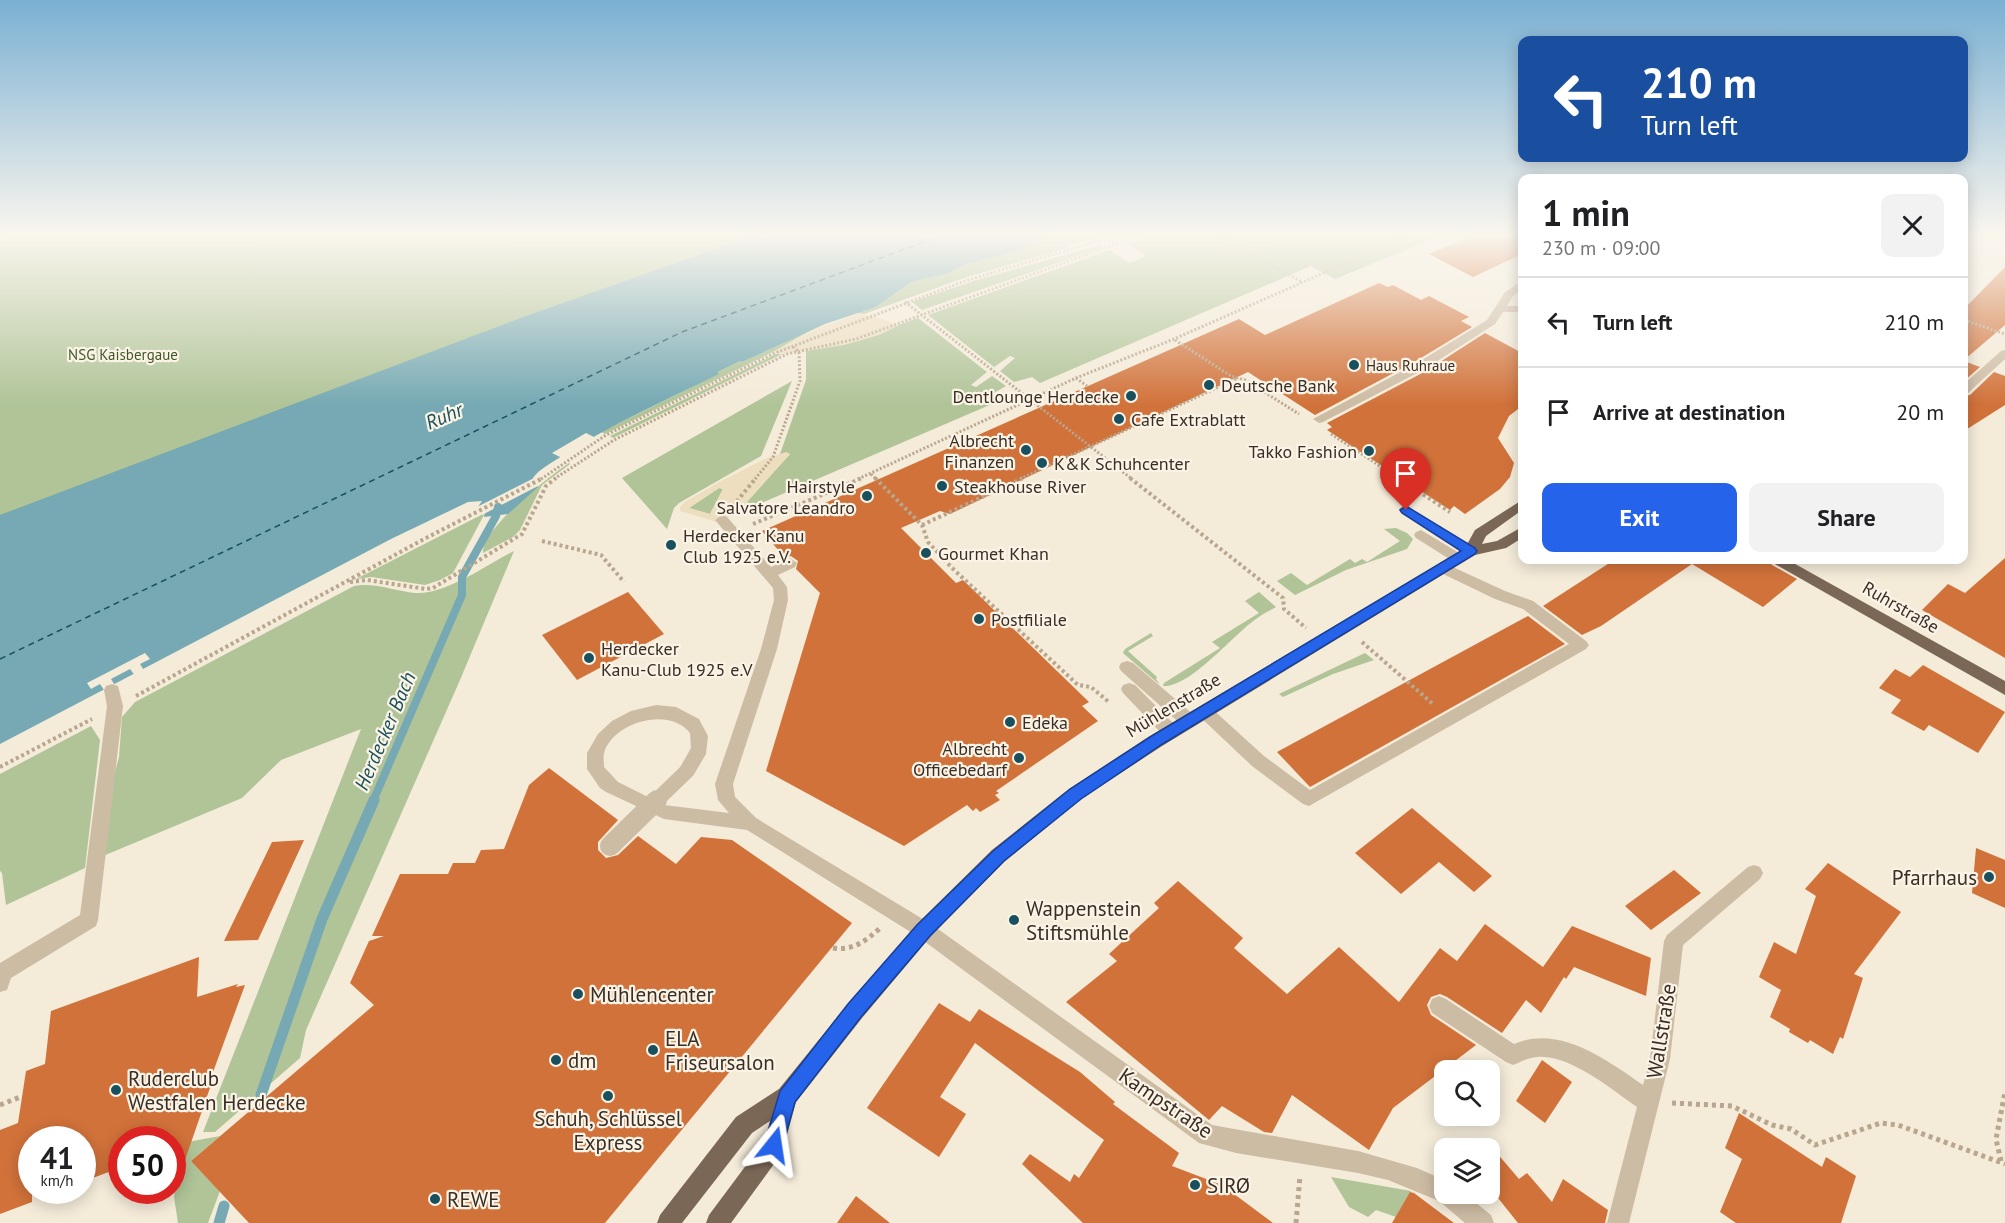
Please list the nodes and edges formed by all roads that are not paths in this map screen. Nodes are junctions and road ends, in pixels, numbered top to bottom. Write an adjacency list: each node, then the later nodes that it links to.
1 (1513, 291): 2 (street)
2 (1500, 309): 3 (street); 6 (street)
3 (1518, 309)
4 (2005, 353): 5 (street)
5 (1968, 386)
6 (1319, 419)
7 (1518, 507): 12 (main road, Mühlenstraße)
8 (1406, 510): 12 (street)
9 (722, 520): 16 (street)
10 (1518, 534): 12 (main road, Mühlenstraße)
11 (1421, 535): 12 (street)
12 (1465, 555): 15 (main road, Mühlenstraße)
13 (790, 563): 16 (street)
14 (1785, 564): 19 (main road, Ruhrstraße)
15 (1444, 568): 21 (main road, Mühlenstraße); 21 (street)
16 (770, 573): 24 (street)
17 (1127, 667): 22 (street)
18 (1129, 689): 23 (street)
19 (2005, 689)
20 (113, 698): 28 (street)
21 (1204, 711): 22 (main road, Mühlenstraße)
22 (1189, 721): 23 (main road, Mühlenstraße)
23 (1171, 732): 27 (main road, Mühlenstraße)
24 (750, 822): 25 (street, bridge); 27 (street)
25 (610, 846)
26 (1754, 873): 31 (street, Wallstraße)
27 (924, 930): 30 (main road, Mühlenstraße); 32 (street, Kampstraße)
28 (0, 983)
29 (1439, 1006): 31 (street)
30 (787, 1097): 34 (main road, Mühlenstraße); 35 (main road, Mühlenstraße)
31 (1648, 1102): 37 (street, Wallstraße)
32 (1434, 1186)
33 (1460, 1204): 36 (street, Kampstraße)
34 (668, 1223)
35 (717, 1223)
36 (1483, 1223)
37 (1618, 1223)

